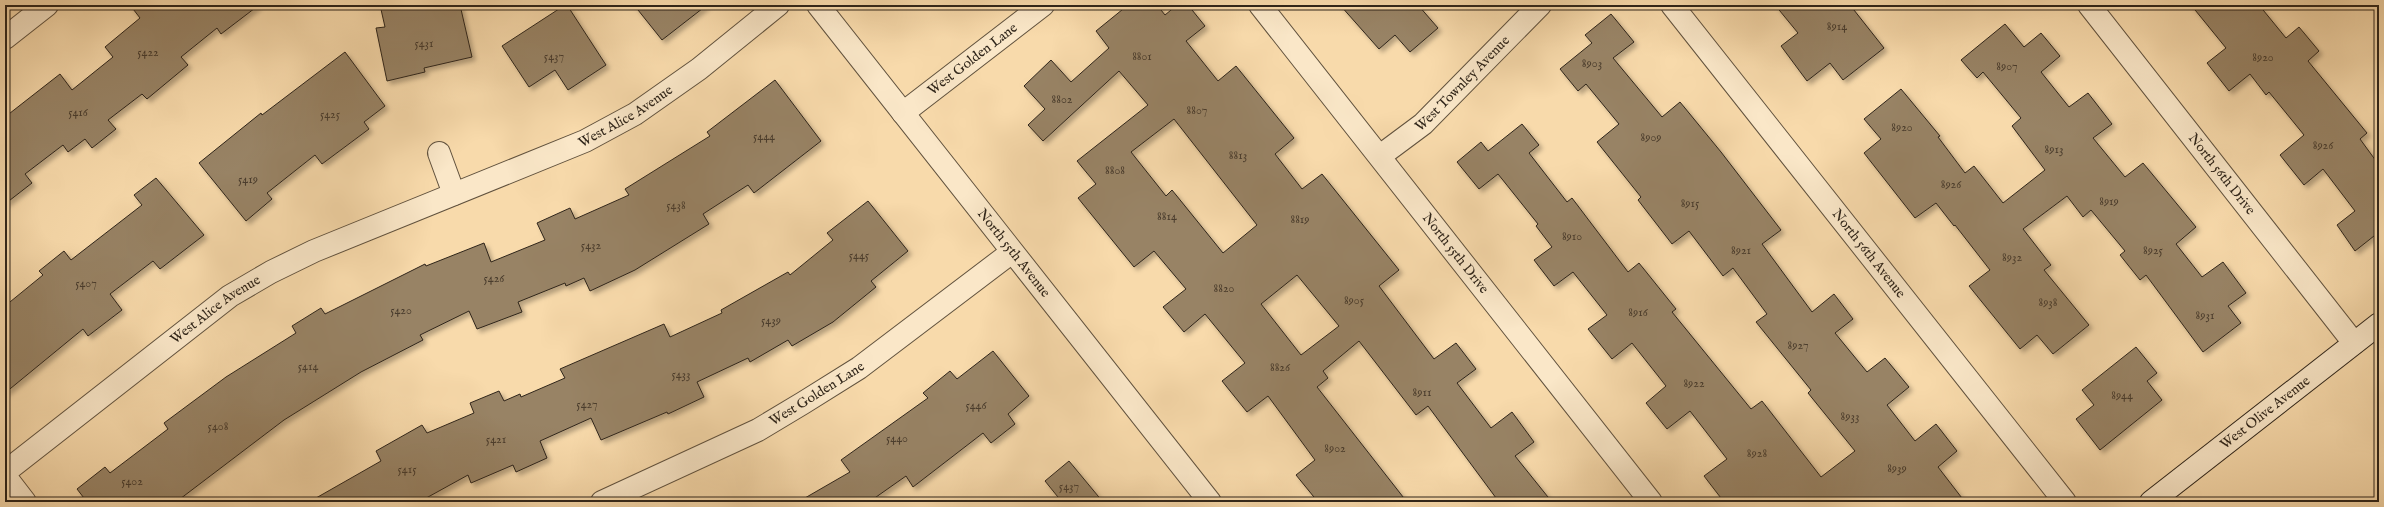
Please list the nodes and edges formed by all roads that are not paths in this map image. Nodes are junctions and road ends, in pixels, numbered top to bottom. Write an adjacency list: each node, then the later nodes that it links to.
1 (47, 5): 9 (street)
2 (778, 5): 13 (street, West Alice Avenue)
3 (818, 5): 10 (street, North 55th Avenue)
4 (1043, 5): 10 (street, West Golden Lane)
5 (1260, 5): 12 (street, North 55th Drive)
6 (1540, 5): 12 (street, West Townley Avenue)
7 (1672, 5): 23 (street, North 56th Avenue)
8 (2089, 5): 16 (street, North 56th Drive)
9 (5, 38)
10 (903, 113): 14 (street, North 55th Avenue)
11 (439, 153): 13 (street)
12 (1380, 156): 22 (street, North 55th Drive)
13 (454, 194): 17 (street, West Alice Avenue)
14 (1012, 252): 20 (street, West Golden Lane); 21 (street, North 55th Avenue)
15 (2379, 324): 16 (street, West Olive Avenue)
16 (2354, 343): 24 (street, West Olive Avenue)
17 (5, 472)
18 (5, 476): 19 (street)
19 (26, 502)
20 (602, 502)
21 (1210, 502)
22 (1651, 502)
23 (2065, 502)
24 (2152, 502)

